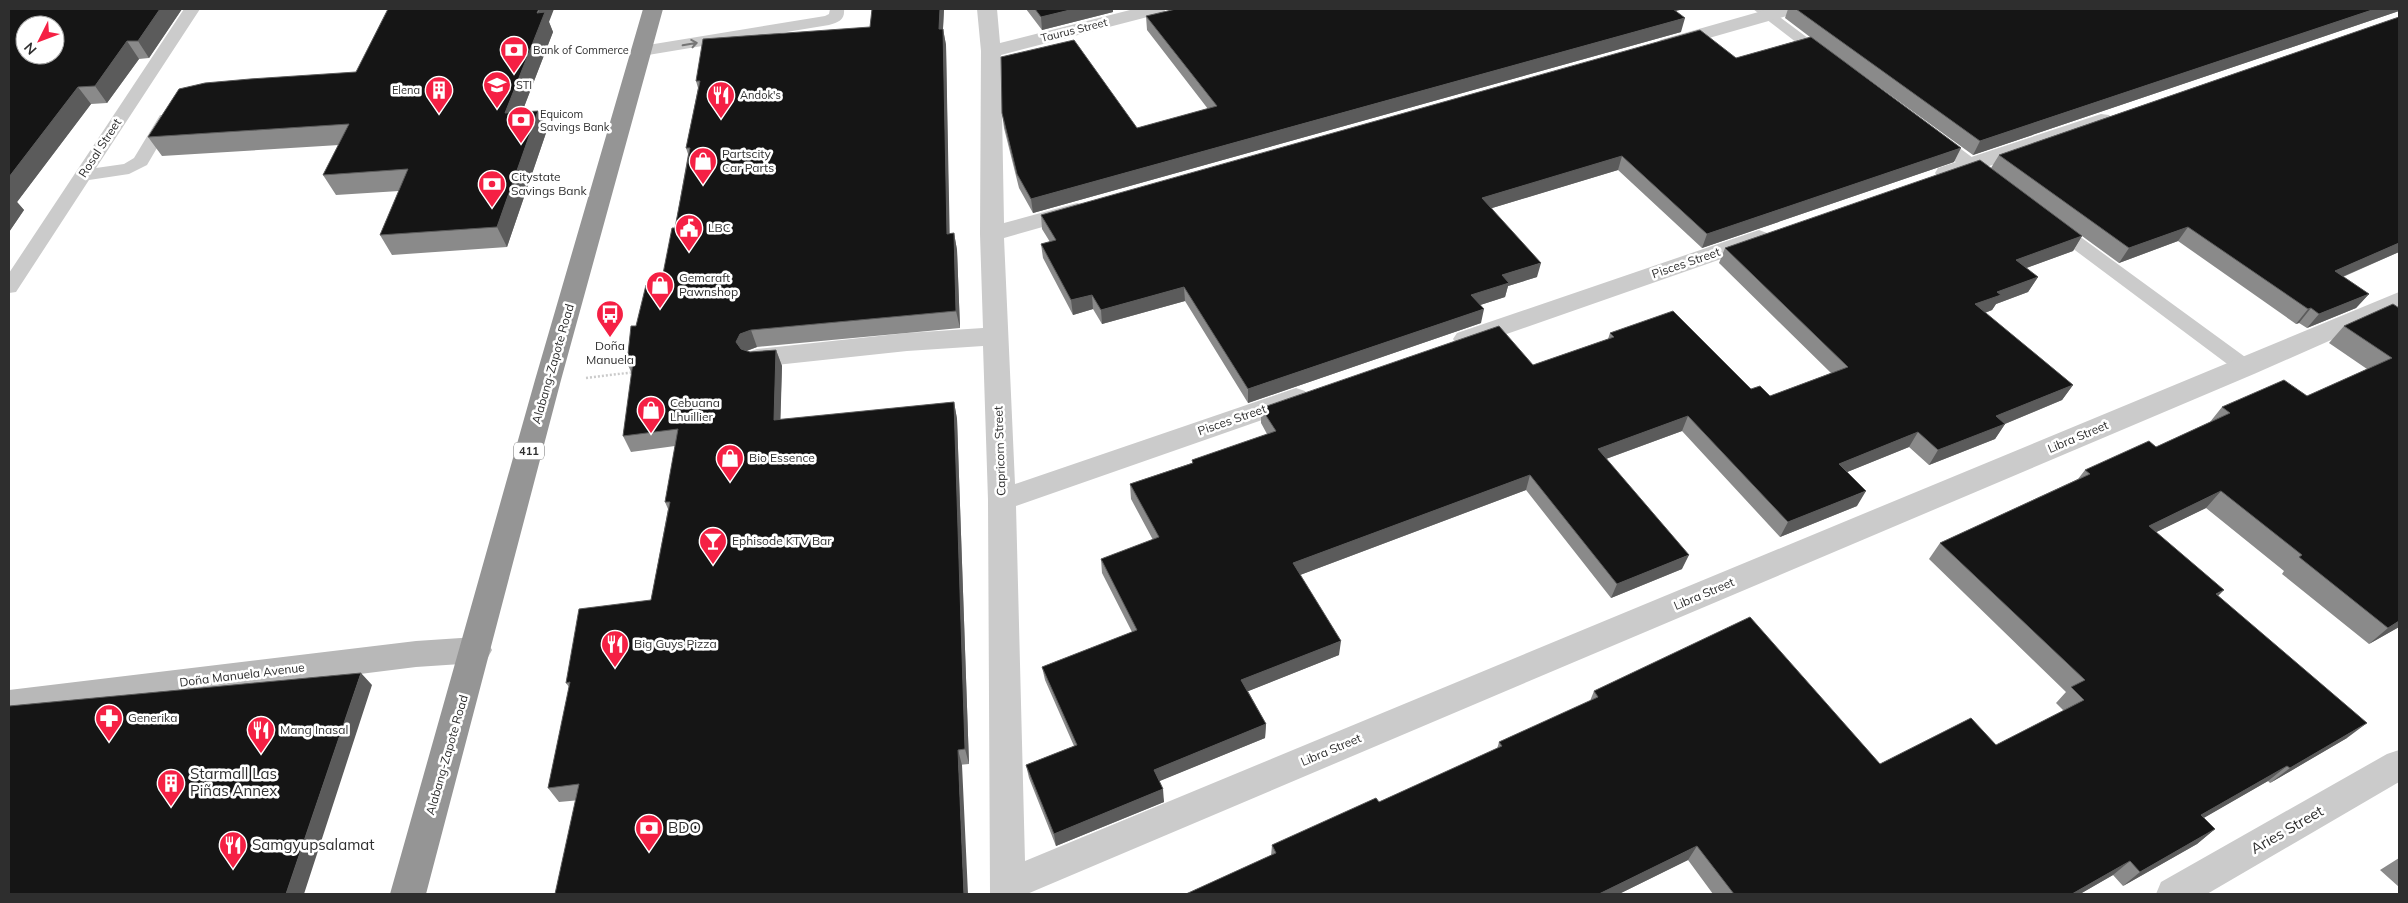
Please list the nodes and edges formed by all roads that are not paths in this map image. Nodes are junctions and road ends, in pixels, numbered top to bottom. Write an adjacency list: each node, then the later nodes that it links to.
1 (192, 9): 16 (lane, Rosal Street)
2 (653, 9): 9 (highway, Alabang-Zapote Road / 411)
3 (837, 9): 9 (lane, one-way to 3)
4 (987, 9): 10 (street, Capricorn Street)
5 (1156, 9): 10 (street, Taurus Street)
6 (1790, 9): 7 (street)
7 (1764, 12): 8 (street); 11 (lane)
8 (1644, 50)
9 (642, 51): 31 (highway, Alabang-Zapote Road / 411)
10 (991, 51): 22 (street, Capricorn Street)
11 (1838, 67)
12 (178, 108): 16 (lane)
13 (2120, 113): 15 (street)
14 (1924, 130): 15 (lane)
15 (1970, 164): 17 (street); 18 (lane)
16 (83, 175): 23 (lane, Rosal Street)
17 (1923, 180)
18 (2002, 187)
19 (1097, 204): 22 (street)
20 (2041, 216): 28 (lane)
21 (1782, 229): 26 (street, Pisces Street)
22 (992, 234): 25 (street, Capricorn Street)
23 (9, 287)
24 (2399, 300): 28 (street, Libra Street)
25 (996, 336): 27 (street); 30 (street, Capricorn Street)
26 (1444, 347)
27 (757, 358)
28 (2245, 367): 34 (street, Libra Street)
29 (1322, 389): 30 (street, Pisces Street)
30 (1002, 500): 34 (street, Capricorn Street)
31 (476, 650): 32 (street, Doña Manuela Avenue); 35 (highway, Alabang-Zapote Road / 411)
32 (9, 704)
33 (2399, 765): 36 (street, Aries Street)
34 (1008, 890)
35 (408, 894)
36 (2174, 894)

